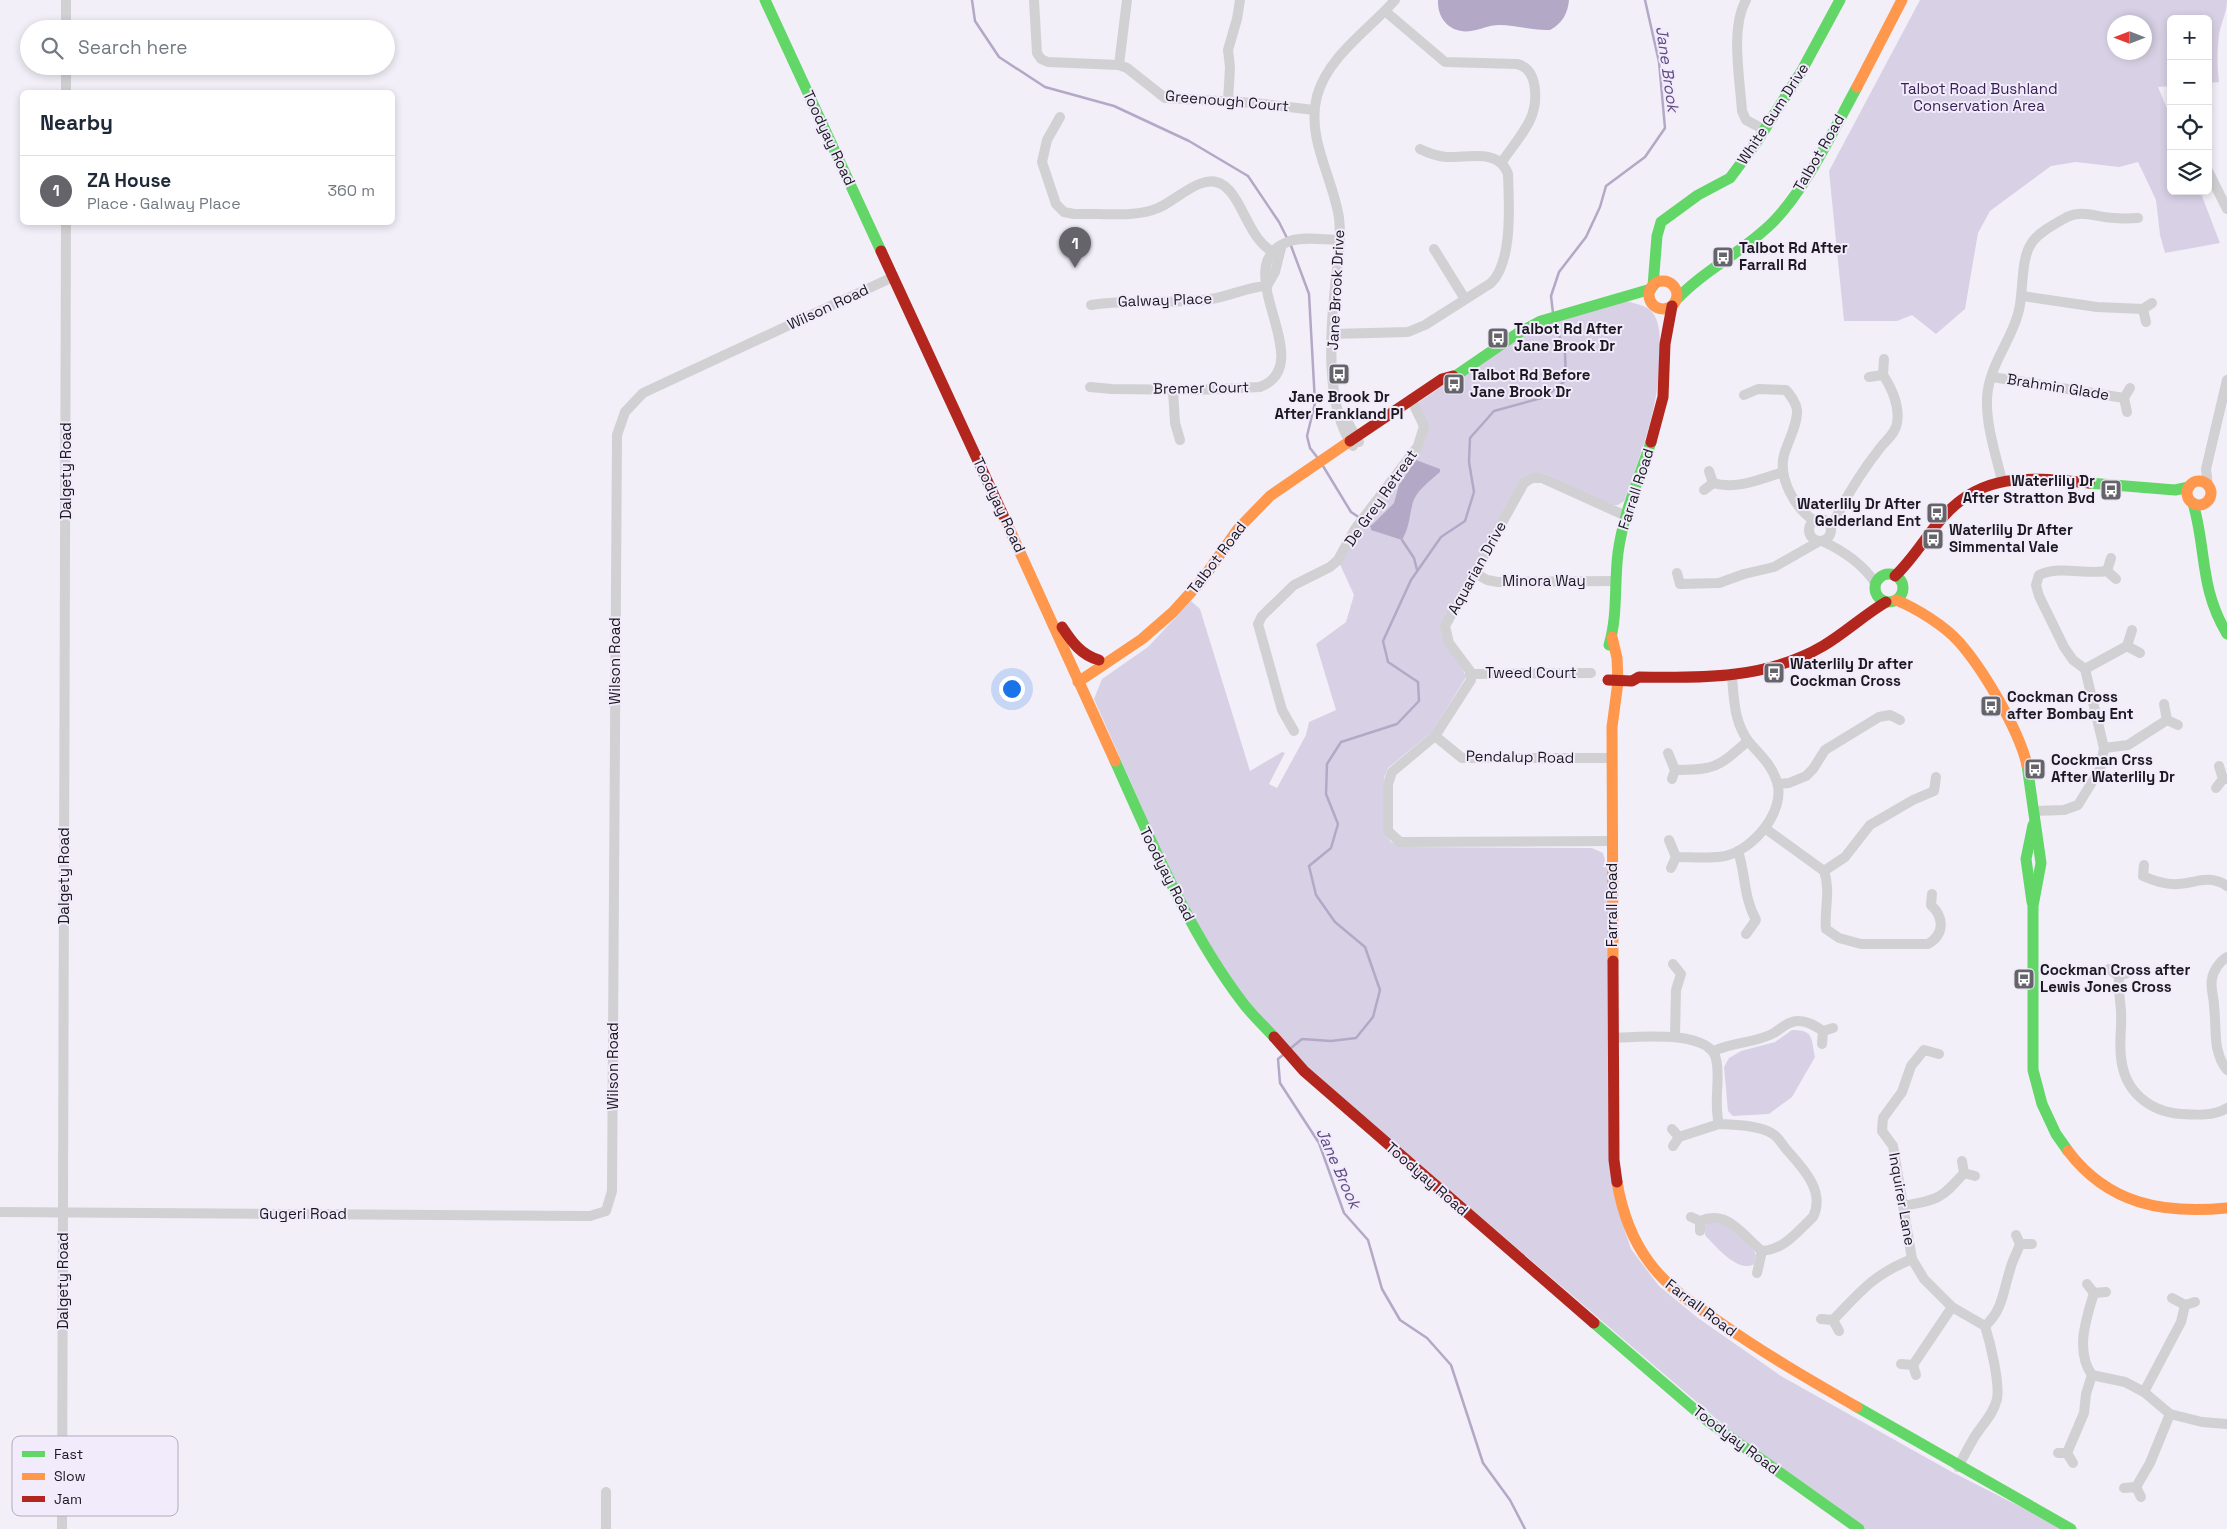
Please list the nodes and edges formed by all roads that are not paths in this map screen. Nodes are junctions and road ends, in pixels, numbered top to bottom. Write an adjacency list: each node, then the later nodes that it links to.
1 (66, 0): 11 (street)
2 (764, 0): 30 (main road, Toodyay Road)
3 (1034, 0): 12 (street, Greenough Court)
4 (1127, 0): 12 (street)
5 (1240, 0): 15 (street)
6 (1395, 0): 10 (street, Jane Brook Drive)
7 (1746, 0): 18 (street)
8 (1840, 0): 18 (main road, White Gum Drive)
9 (1902, 0): 29 (main road, Talbot Road)
10 (1386, 11): 16 (street, Jane Brook Drive); 20 (street)
11 (66, 20)
12 (1119, 65): 15 (street, Greenough Court)
13 (66, 75): 14 (street)
14 (66, 90)
15 (1228, 102): 16 (street, Greenough Court)
16 (1314, 110): 25 (street, Jane Brook Drive)
17 (1060, 117): 27 (street)
18 (1765, 130): 28 (main road, White Gum Drive)
19 (1420, 149): 20 (street)
20 (1502, 162): 36 (street)
21 (2212, 179): 22 (street)
22 (2227, 209)
23 (2138, 218): 34 (street)
24 (66, 225): 148 (street, Dalgety Road)
25 (1340, 240): 27 (street); 43 (street, Jane Brook Drive)
26 (1434, 249): 36 (street)
27 (1278, 250): 32 (street, Bremer Court)
28 (1656, 255): 31 (main road, White Gum Drive); 33 (main road, White Gum Drive)
29 (1700, 276): 31 (main road, Talbot Road); 37 (main road, Talbot Road)
30 (893, 277): 84 (main road, Toodyay Road); 146 (street, Wilson Road)
31 (1671, 284): 33 (main road); 37 (main road)
32 (1267, 286): 39 (street, Galway Place); 54 (street, Bremer Court)
33 (1652, 287): 35 (main road, Talbot Road); 40 (main road)
34 (2022, 296): 41 (street); 48 (street)
35 (1613, 298): 40 (main road, Talbot Road); 57 (main road, Talbot Road)
36 (1465, 299): 43 (street)
37 (1674, 303): 40 (main road); 44 (main road, Farrall Road)
38 (2152, 303): 41 (street)
39 (1091, 305)
40 (1654, 306): 44 (main road, Farrall Road)
41 (2142, 309): 42 (street)
42 (2146, 322)
43 (1332, 334): 60 (street, Jane Brook Drive)
44 (1665, 343): 71 (main road, Farrall Road)
45 (1884, 359): 46 (street)
46 (1883, 376): 47 (street); 72 (street)
47 (1869, 377)
48 (1992, 377): 56 (street, Brahmin Glade); 64 (street)
49 (1752, 379): 53 (street)
50 (2227, 380): 61 (street)
51 (1090, 387): 54 (street, Bremer Court)
52 (2130, 388): 56 (street, Brahmin Glade)
53 (1758, 389): 55 (street); 63 (street)
54 (1173, 390): 59 (street)
55 (1744, 395)
56 (2124, 398): 58 (street, Brahmin Glade)
57 (1413, 402): 60 (main road, Talbot Road); 104 (street, De Grey Retreat)
58 (2127, 412)
59 (1180, 440)
60 (1354, 442): 93 (main road, Talbot Road)
61 (2206, 470): 66 (street); 67 (street)
62 (1709, 472): 65 (street)
63 (1783, 472): 65 (street); 72 (street)
64 (2002, 481): 69 (main road); 81 (main road)
65 (1713, 483): 68 (street)
66 (2193, 484): 67 (main road); 69 (main road); 70 (main road)
67 (2208, 486): 70 (main road)
68 (1704, 490)
69 (2175, 490): 70 (main road)
70 (2195, 502): 90 (main road)
71 (1626, 516): 77 (street, Aquarian Drive); 80 (main road, Farrall Road)
72 (1820, 524): 73 (street); 73 (street); 74 (street)
73 (1817, 540): 74 (street); 82 (street)
74 (1840, 549): 83 (street)
75 (2111, 558): 76 (street)
76 (2107, 571): 79 (street); 94 (street)
77 (1475, 573): 80 (street, Minora Way); 96 (street, Aquarian Drive)
78 (1677, 574): 82 (street)
79 (2116, 579)
80 (1614, 581): 97 (main road, Farrall Road)
81 (1900, 582): 83 (main road); 86 (main road); 87 (main road)
82 (1680, 584): 85 (street)
83 (1878, 584): 86 (main road); 88 (main road)
84 (1037, 588): 93 (main road); 99 (main road, Toodyay Road)
85 (1671, 592)
86 (1891, 601): 87 (main road); 88 (main road)
87 (1914, 607): 115 (main road)
88 (1865, 614): 98 (main road)
89 (2132, 630): 91 (street)
90 (2227, 634)
91 (2127, 646): 92 (street); 94 (street)
92 (2140, 652)
93 (1103, 660): 99 (main road, Talbot Road)
94 (2085, 669): 107 (street)
95 (1591, 673): 96 (street, Tweed Court)
96 (1470, 674): 105 (street)
97 (1612, 676): 98 (main road); 109 (main road, Farrall Road)
98 (1732, 676): 106 (street)
99 (1076, 677): 178 (main road, Toodyay Road)
100 (2164, 704): 102 (street)
101 (1900, 720): 113 (street)
102 (2167, 720): 103 (street); 107 (street)
103 (2178, 725)
104 (1294, 731)
105 (1436, 736): 109 (street, Pendalup Road); 118 (street)
106 (1748, 740): 108 (street); 113 (street)
107 (2104, 748): 115 (street)
108 (1668, 753)
109 (1612, 758): 118 (main road, Farrall Road)
110 (2218, 766): 112 (street)
111 (1936, 778): 122 (street)
112 (2225, 779): 114 (street)
113 (1778, 784): 116 (street)
114 (2216, 788)
115 (2034, 817): 145 (main road)
116 (1766, 829): 119 (street); 122 (street)
117 (1669, 840): 120 (street)
118 (1612, 841): 133 (main road, Farrall Road)
119 (1738, 851): 120 (street); 126 (street)
120 (1676, 857): 121 (street)
121 (1671, 868)
122 (1824, 871): 125 (street)
123 (2133, 881): 124 (street)
124 (2227, 886)
125 (1932, 894)
126 (1746, 934)
127 (2227, 957): 137 (street)
128 (1673, 964): 132 (street)
129 (2109, 969): 131 (street)
130 (2130, 972): 131 (street)
131 (2119, 976): 138 (street)
132 (1675, 1036): 133 (street); 135 (street)
133 (1612, 1038): 170 (main road, Farrall Road)
134 (1822, 1044): 135 (street)
135 (1714, 1051): 139 (street)
136 (1939, 1054): 144 (street, Inquirer Lane)
137 (2227, 1070)
138 (2227, 1108)
139 (1719, 1124): 140 (street); 151 (street)
140 (1673, 1146)
141 (1962, 1161): 142 (street)
142 (1964, 1173): 143 (street); 144 (street)
143 (1975, 1176)
144 (1903, 1206): 152 (street, Inquirer Lane)
145 (2227, 1208)
146 (606, 1211): 148 (street, Gugeri Road)
147 (0, 1212): 148 (street, Gugeri Road)
148 (63, 1212): 168 (street, Dalgety Road)
149 (1697, 1223): 151 (street)
150 (2032, 1244): 161 (street)
151 (1762, 1251): 153 (street)
152 (1912, 1259): 158 (street, Inquirer Lane); 160 (street)
153 (1755, 1275)
154 (2087, 1284): 156 (street)
155 (2106, 1292): 156 (street)
156 (2094, 1293): 164 (street)
157 (2172, 1298): 165 (street)
158 (1952, 1307): 161 (street, Inquirer Lane); 163 (street)
159 (1821, 1320): 160 (street)
160 (1833, 1320): 162 (street)
161 (1985, 1326): 170 (street)
162 (1839, 1331)
163 (1901, 1364)
164 (2092, 1375): 165 (street); 169 (street)
165 (2144, 1392): 166 (street)
166 (2170, 1414): 167 (street); 171 (street)
167 (2227, 1424)
168 (62, 1436)
169 (2073, 1463)
170 (1958, 1467): 179 (main road, Farrall Road)
171 (2136, 1487): 172 (street); 174 (street)
172 (2124, 1488)
173 (606, 1492): 177 (street)
174 (2141, 1497)
175 (62, 1516): 176 (street, Dalgety Road)
176 (62, 1529)
177 (606, 1529)
178 (1859, 1529)
179 (2071, 1529)

